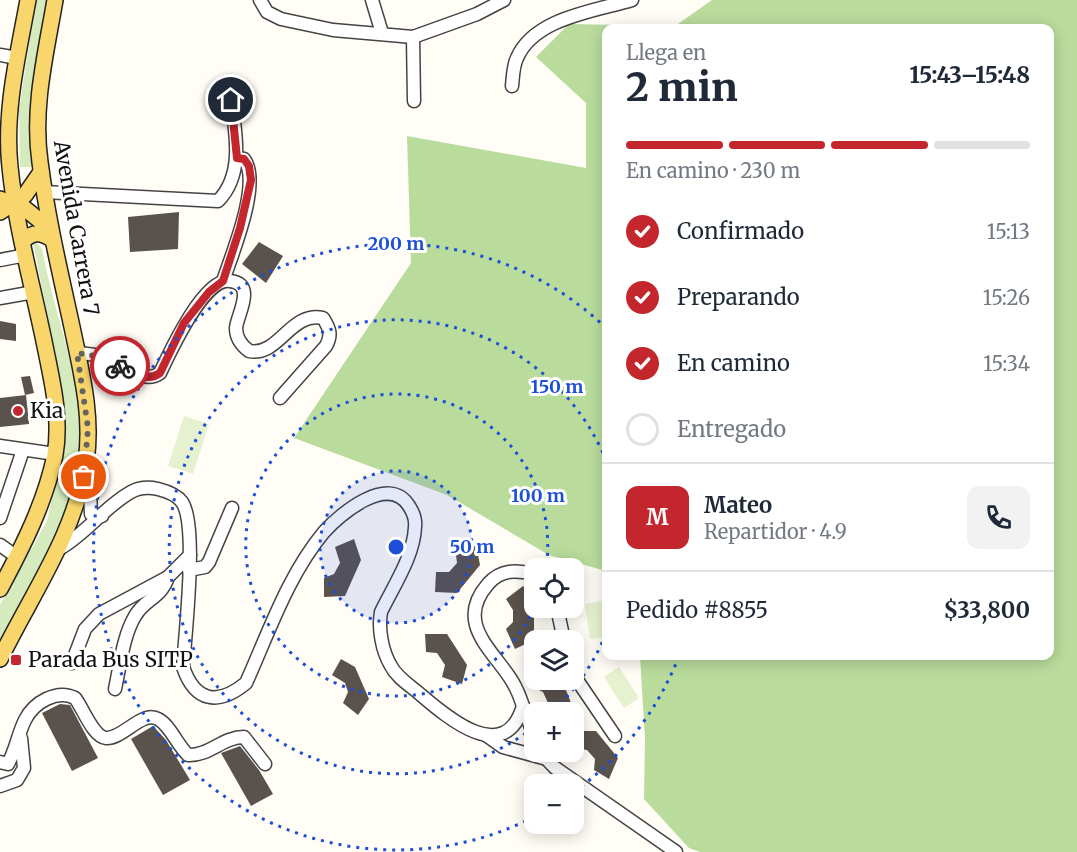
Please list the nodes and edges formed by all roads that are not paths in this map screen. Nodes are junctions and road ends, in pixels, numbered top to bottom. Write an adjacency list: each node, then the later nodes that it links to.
1 (28, 0): 10 (main road)
2 (55, 0): 16 (main road, Avenida Carrera 7)
3 (260, 0): 7 (street)
4 (372, 0): 7 (street)
5 (504, 0): 8 (street)
6 (632, 0): 11 (street)
7 (382, 33): 8 (street)
8 (413, 37): 13 (street)
9 (0, 54): 10 (street)
10 (17, 58): 14 (main road)
11 (512, 86)
12 (231, 100): 15 (street)
13 (414, 101)
14 (9, 155): 17 (main road); 19 (main road)
15 (237, 158): 18 (street); 25 (street)
16 (41, 172): 18 (main road, Avenida Carrera 7); 19 (main road)
17 (0, 174)
18 (44, 192): 22 (main road, Avenida Carrera 7)
19 (7, 201): 20 (main road); 21 (main road); 22 (main road)
20 (0, 212): 21 (main road)
21 (18, 221): 23 (main road)
22 (52, 235): 23 (main road); 28 (main road, Avenida Carrera 7)
23 (24, 248): 24 (street); 26 (main road)
24 (0, 260)
25 (223, 281): 28 (street); 29 (street)
26 (34, 292): 27 (street); 32 (main road)
27 (0, 298)
28 (77, 353): 33 (main road, Avenida Carrera 7)
29 (280, 398)
30 (0, 446): 31 (street)
31 (23, 450): 32 (street); 36 (street)
32 (55, 454): 40 (main road)
33 (84, 477): 35 (street); 38 (main road, Avenida Carrera 7)
34 (232, 508): 41 (street)
35 (102, 516): 38 (street); 39 (street)
36 (0, 518)
37 (0, 545): 40 (street)
38 (59, 549): 45 (main road, Avenida Carrera 7)
39 (190, 555): 41 (street); 43 (street)
40 (17, 557): 44 (main road)
41 (189, 570): 50 (street)
42 (524, 572): 49 (street)
43 (168, 577): 46 (street); 47 (street)
44 (0, 589)
45 (0, 660)
46 (72, 663)
47 (115, 689)
48 (584, 690): 51 (street)
49 (523, 706): 50 (street)
50 (486, 735): 53 (street)
51 (615, 736)
52 (21, 737): 54 (street); 56 (street); 57 (street)
53 (524, 751)
54 (0, 762)
55 (552, 762): 58 (street)
56 (265, 764)
57 (0, 786)
58 (676, 852)

